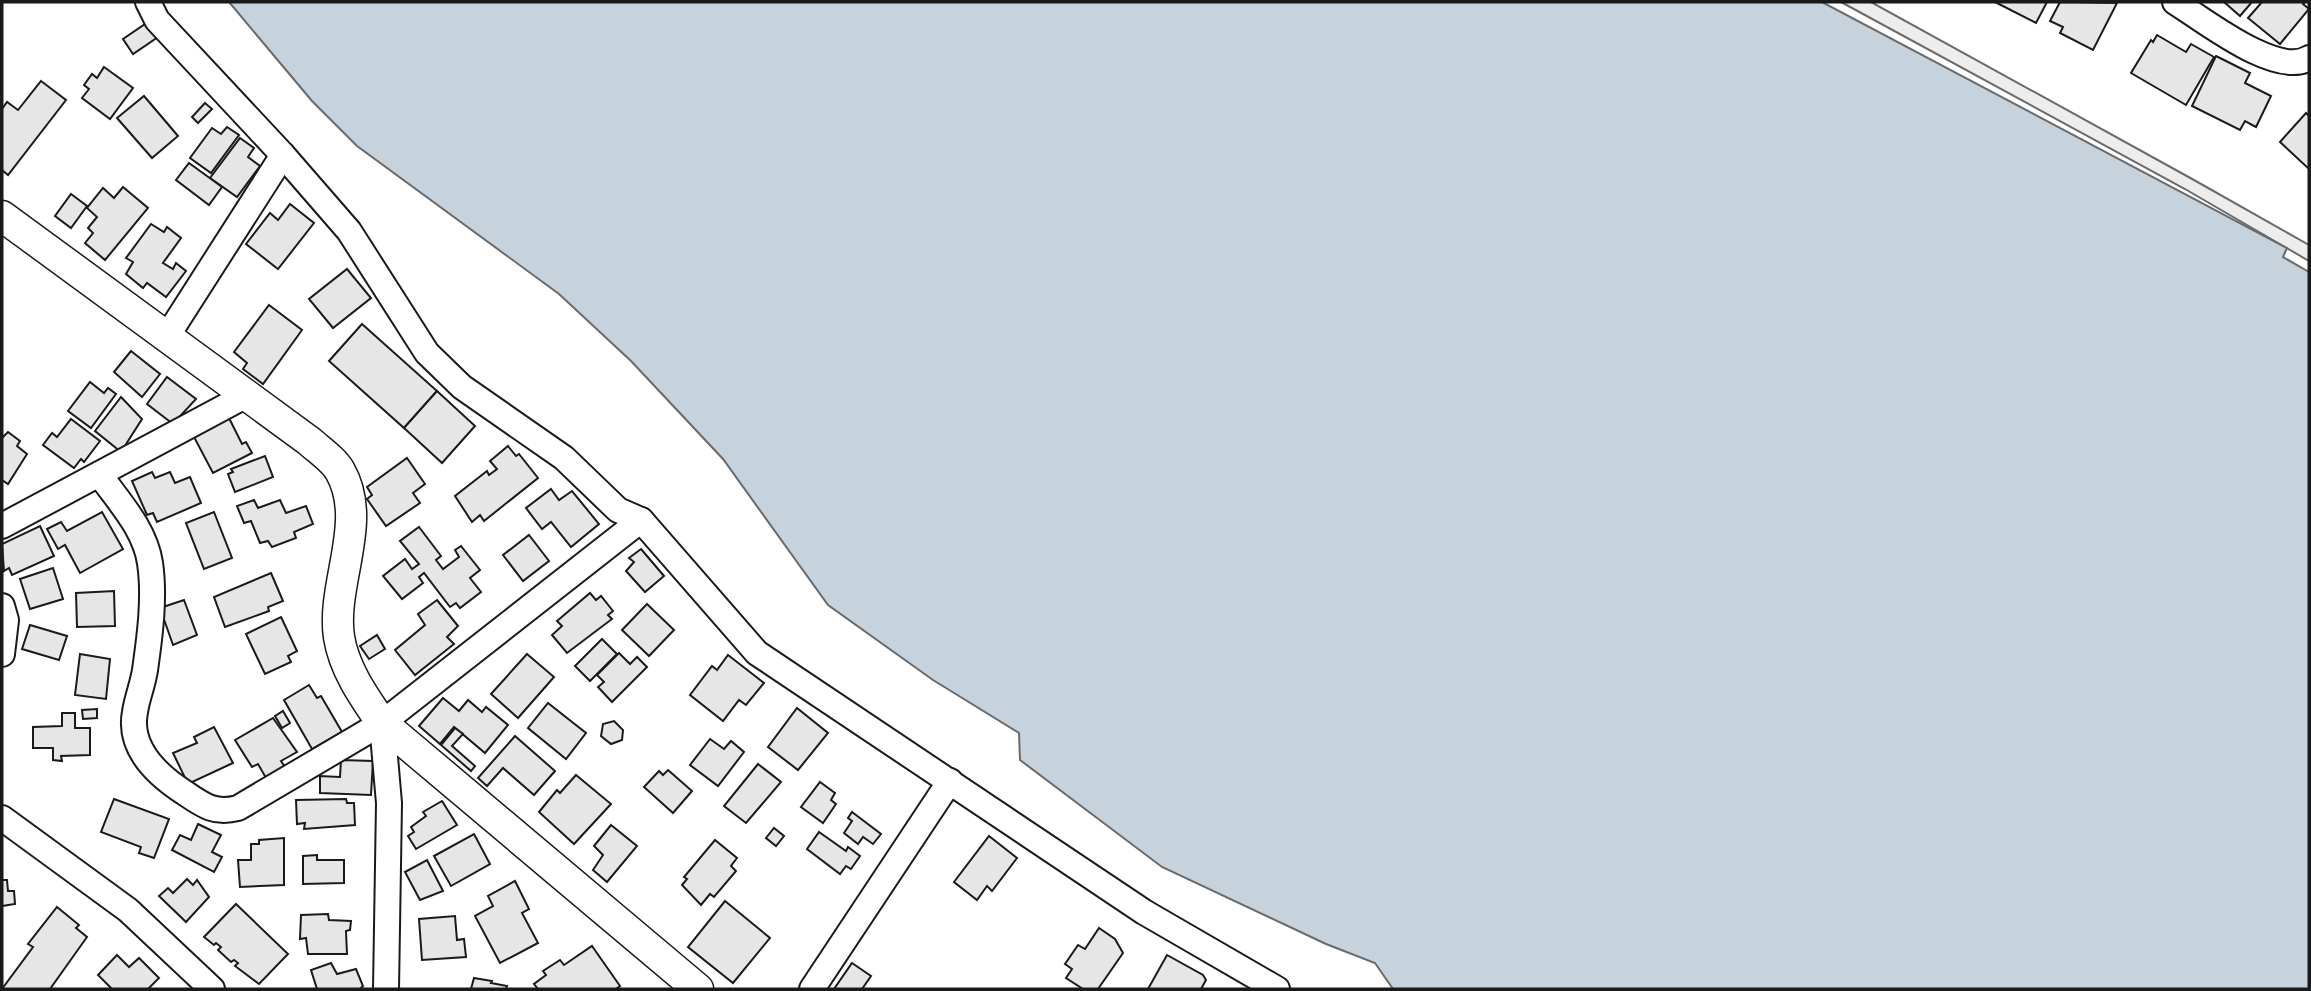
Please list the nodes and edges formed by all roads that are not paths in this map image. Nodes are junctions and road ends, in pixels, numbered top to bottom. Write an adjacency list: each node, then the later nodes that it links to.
1 (148, 2): 4 (street)
2 (2175, 2): 3 (street)
3 (2309, 58)
4 (283, 155): 6 (street); 9 (street)
5 (2, 216): 6 (street)
6 (166, 338): 7 (street)
7 (245, 396): 8 (street); 13 (street)
8 (100, 475): 10 (street); 13 (street)
9 (641, 520): 13 (street); 14 (street)
10 (2, 526)
11 (2, 606): 12 (street)
12 (2, 654)
13 (382, 723): 17 (street); 18 (street)
14 (950, 780): 19 (street); 20 (street)
15 (2, 818): 16 (street)
16 (212, 989)
17 (386, 989)
18 (698, 989)
19 (812, 989)
20 (1277, 989)

